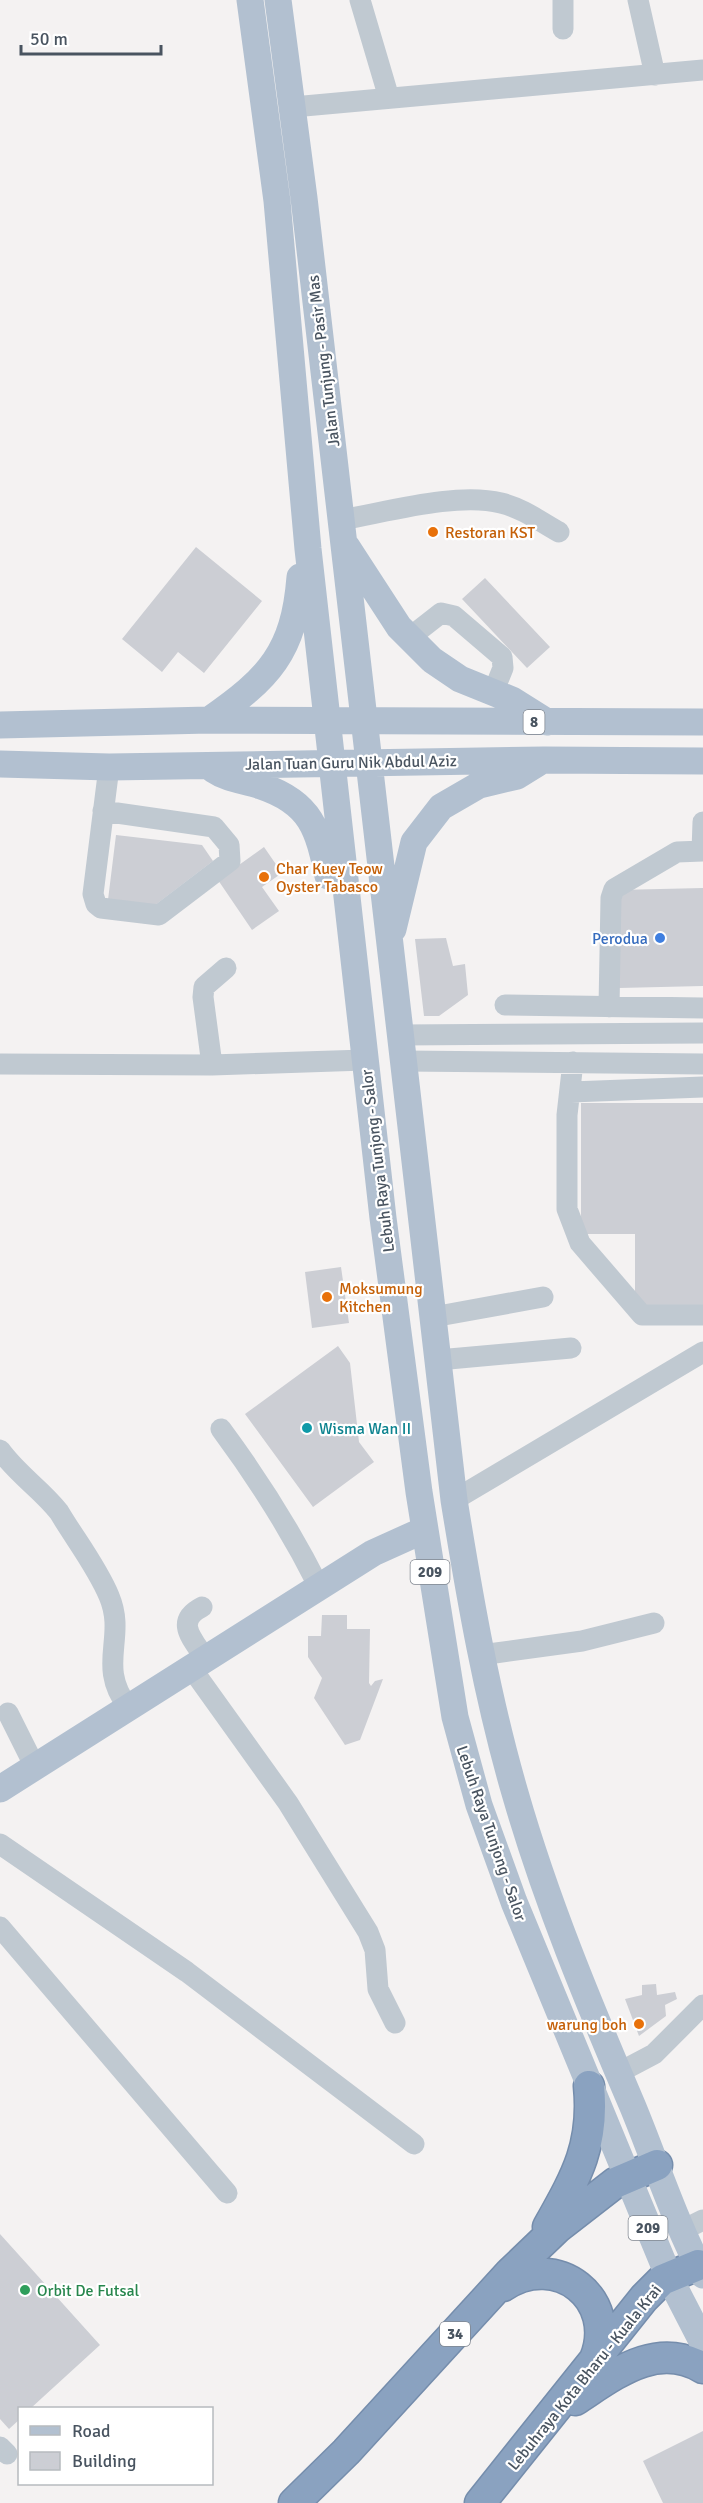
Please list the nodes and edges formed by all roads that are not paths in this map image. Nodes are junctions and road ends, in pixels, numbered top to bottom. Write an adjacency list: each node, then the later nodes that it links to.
1 (250, 0): 13 (main road, Jalan Tunjung - Pasir Mas)
2 (278, 0): 10 (main road, Jalan Tunjung - Pasir Mas)
3 (360, 0): 9 (street)
4 (563, 0): 6 (street)
5 (638, 0): 8 (street)
6 (563, 28)
7 (703, 70): 8 (street)
8 (655, 75): 9 (street)
9 (389, 98): 10 (street)
10 (293, 108): 11 (main road, Jalan Tunjung - Pasir Mas)
11 (343, 532): 12 (street); 14 (main road); 18 (main road, Jalan Tunjung - Pasir Mas)
12 (559, 532)
13 (308, 549): 16 (main road); 17 (main road, Jalan Tunjung - Pasir Mas)
14 (408, 638): 15 (main road); 15 (street)
15 (493, 693): 19 (main road)
16 (209, 720): 17 (main road, 8); 21 (main road, 8)
17 (327, 722): 18 (main road, 8); 25 (main road, Lebuh Raya Tunjong - Salor)
18 (364, 722): 19 (main road, 8); 24 (main road, Lebuh Raya Tunjong - Salor)
19 (547, 722): 20 (main road, 8)
20 (703, 722)
21 (0, 725)
22 (544, 760): 23 (main road, Jalan Tuan Guru Nik Abdul Aziz); 24 (main road, Jalan Tuan Guru Nik Abdul Aziz); 33 (main road)
23 (703, 761)
24 (369, 762): 25 (main road, Jalan Tuan Guru Nik Abdul Aziz); 33 (main road, Lebuh Raya Tunjong - Salor / 209)
25 (332, 763): 27 (main road, Jalan Tuan Guru Nik Abdul Aziz); 32 (main road, Lebuh Raya Tunjong - Salor / 209)
26 (0, 764): 28 (main road, Jalan Tuan Guru Nik Abdul Aziz)
27 (205, 764): 28 (main road, Jalan Tuan Guru Nik Abdul Aziz); 32 (main road)
28 (109, 767): 29 (street)
29 (103, 811): 29 (street)
30 (703, 822): 31 (street)
31 (703, 851): 36 (street)
32 (350, 937): 40 (main road, Lebuh Raya Tunjong - Salor / 209)
33 (389, 940): 39 (main road, Lebuh Raya Tunjong - Salor / 209)
34 (226, 968): 43 (street)
35 (505, 1005): 36 (street)
36 (609, 1007): 37 (street)
37 (703, 1008)
38 (703, 1033): 39 (street)
39 (402, 1048): 41 (street); 49 (main road, Lebuh Raya Tunjong - Salor / 209)
40 (365, 1060): 43 (street); 56 (main road, Lebuh Raya Tunjong - Salor / 209)
41 (573, 1062): 42 (street); 46 (street)
42 (703, 1064)
43 (212, 1065): 44 (street)
44 (4, 1066)
45 (703, 1087): 46 (street)
46 (571, 1092): 48 (street)
47 (543, 1297): 49 (street)
48 (703, 1315)
49 (433, 1317): 52 (main road, Lebuh Raya Tunjong - Salor / 209)
50 (571, 1348): 52 (street)
51 (703, 1352): 55 (street)
52 (438, 1360): 55 (main road, Lebuh Raya Tunjong - Salor / 209)
53 (221, 1429): 57 (street)
54 (0, 1450): 62 (street)
55 (454, 1500): 60 (main road, Lebuh Raya Tunjong - Salor / 209)
56 (424, 1530): 57 (main road); 71 (main road, Lebuh Raya Tunjong - Salor / 209)
57 (320, 1587): 61 (main road)
58 (202, 1607): 61 (street)
59 (654, 1623): 60 (street)
60 (481, 1655): 70 (main road, Lebuh Raya Tunjong - Salor / 209)
61 (199, 1664): 62 (main road); 69 (street)
62 (128, 1707): 64 (main road)
63 (8, 1713): 64 (street)
64 (35, 1767): 65 (main road)
65 (0, 1789)
66 (0, 1844): 72 (street)
67 (0, 1927): 75 (street)
68 (703, 2005): 70 (street)
69 (395, 2023)
70 (618, 2073): 73 (main road, Lebuh Raya Tunjong - Salor / 209)
71 (589, 2086): 74 (main road, Lebuh Raya Tunjong - Salor / 209); 79 (highway)
72 (414, 2144)
73 (657, 2165): 74 (highway, 34); 76 (main road, Lebuh Raya Tunjong - Salor / 209)
74 (627, 2178): 78 (main road, Lebuh Raya Tunjong - Salor / 209); 79 (highway, 34)
75 (227, 2193)
76 (693, 2225): 77 (main road, Lebuh Raya Tunjong - Salor / 209)
77 (700, 2270): 78 (highway, Lebuhraya Kota Bharu - Kuala Krai)
78 (669, 2277): 80 (main road, 209); 81 (highway, Lebuhraya Kota Bharu - Kuala Krai)
79 (502, 2283): 81 (highway); 84 (highway, 34)
80 (703, 2343)
81 (590, 2368): 83 (highway, Lebuhraya Kota Bharu - Kuala Krai)
82 (703, 2368): 83 (highway)
83 (550, 2416): 85 (highway, Lebuhraya Kota Bharu - Kuala Krai)
84 (294, 2503)
85 (480, 2503)

